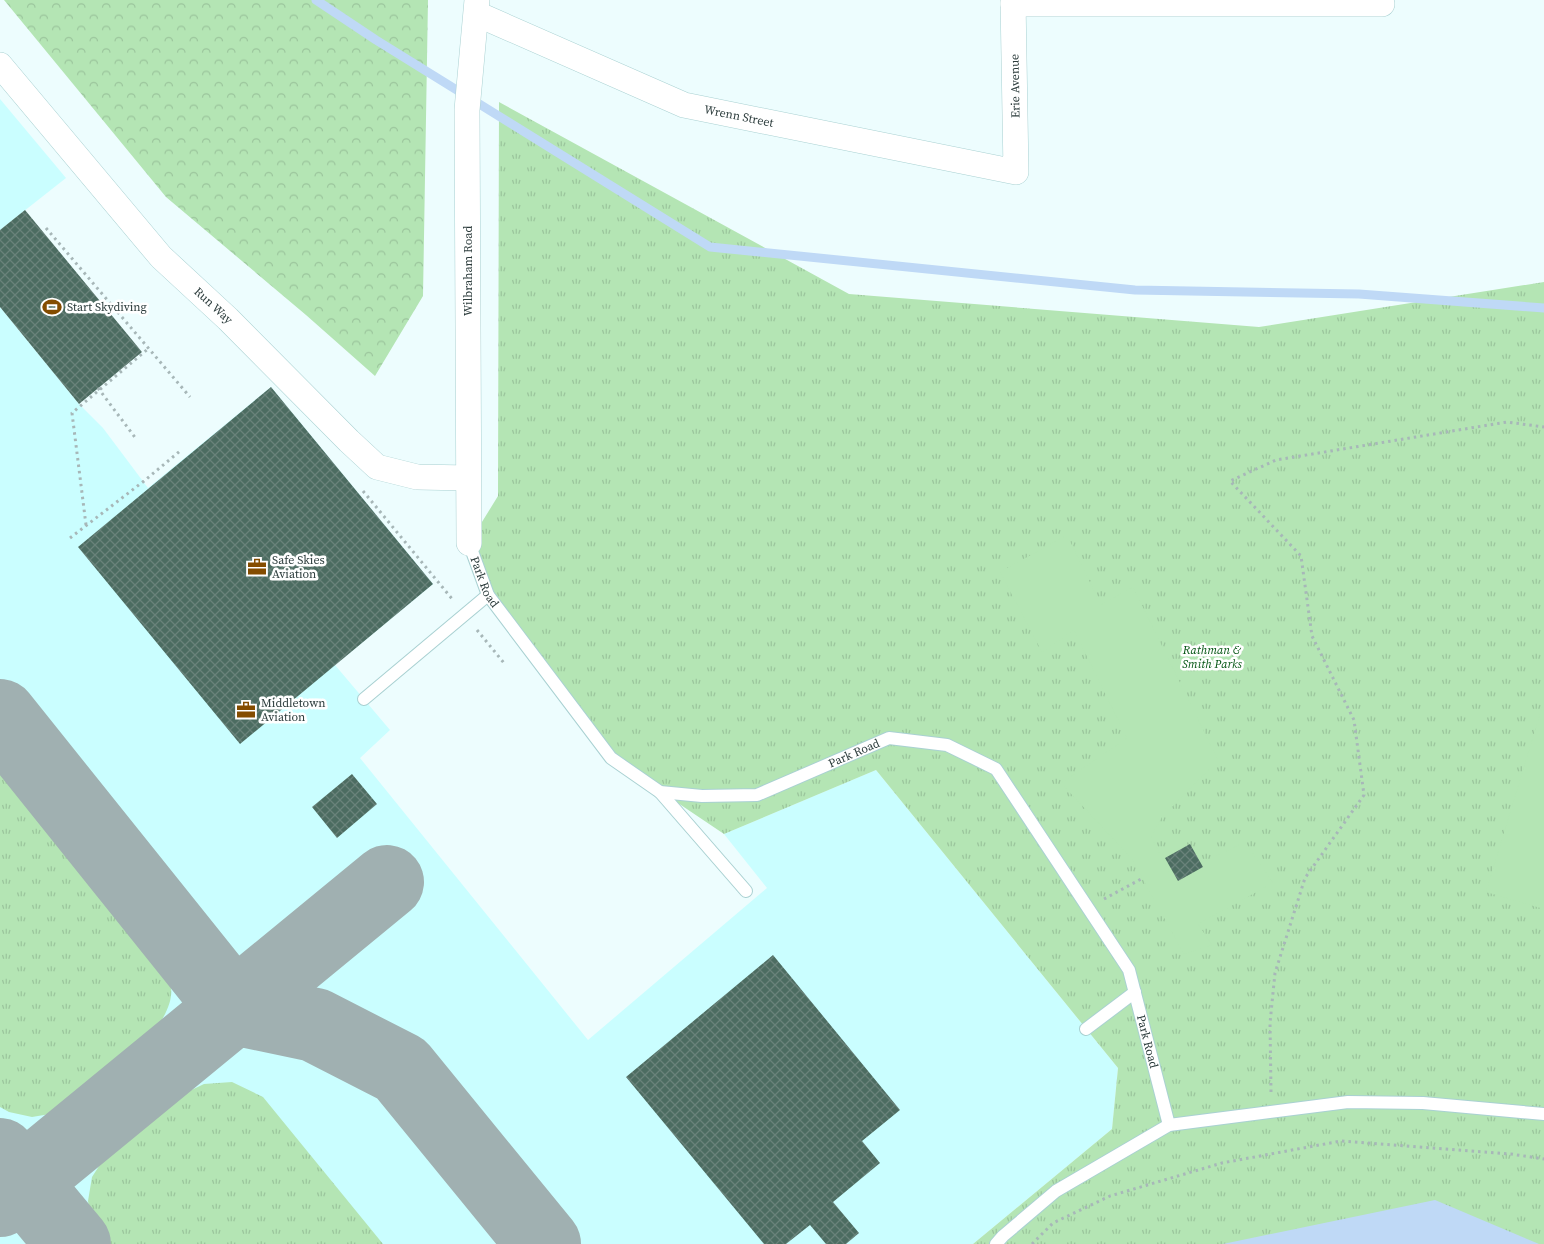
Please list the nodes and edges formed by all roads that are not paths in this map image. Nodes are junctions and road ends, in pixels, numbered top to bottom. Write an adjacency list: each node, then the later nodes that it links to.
1 (1013, 2): 2 (street); 5 (street, Erie Avenue)
2 (1382, 4)
3 (477, 7): 5 (street, Wrenn Street); 6 (street, Wilbraham Road)
4 (0, 65): 6 (street, Run Way)
5 (1016, 172)
6 (468, 478): 7 (street, Wilbraham Road)
7 (469, 542): 8 (lane, Park Road)
8 (488, 595): 9 (lane); 10 (lane, Park Road)
9 (364, 699)
10 (660, 792): 11 (lane); 12 (lane, Park Road)
11 (746, 892)
12 (1135, 992): 13 (lane); 15 (lane, Park Road)
13 (1086, 1030)
14 (1544, 1114): 15 (lane)
15 (1170, 1125): 16 (lane)
16 (996, 1244)

